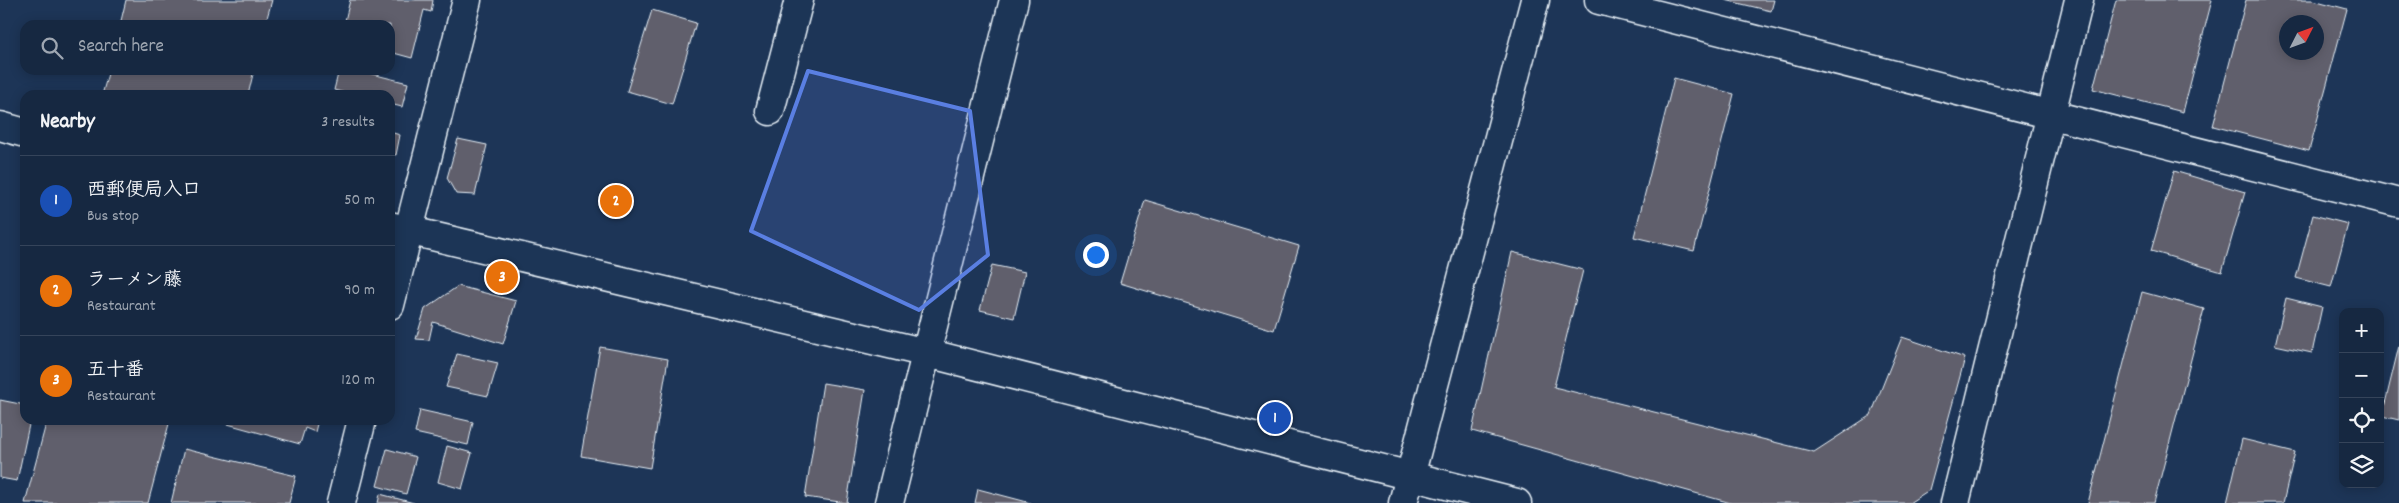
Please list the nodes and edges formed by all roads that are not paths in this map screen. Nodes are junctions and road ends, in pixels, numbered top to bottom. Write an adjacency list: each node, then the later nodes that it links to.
1 (467, 0): 12 (street)
2 (799, 0): 7 (street)
3 (1014, 0): 14 (street)
4 (1535, 0): 16 (street)
5 (1599, 0): 8 (street)
6 (2079, 0): 8 (street)
7 (770, 112)
8 (2052, 115): 11 (street); 21 (street)
9 (0, 126): 10 (street)
10 (20, 132)
11 (2399, 203)
12 (400, 228): 13 (street); 14 (street)
13 (395, 266)
14 (927, 353): 16 (street); 18 (street)
15 (361, 425): 17 (street)
16 (1410, 476): 19 (street); 20 (street)
17 (341, 503)
18 (889, 503)
19 (1403, 503)
20 (1517, 503)
21 (1955, 503)

